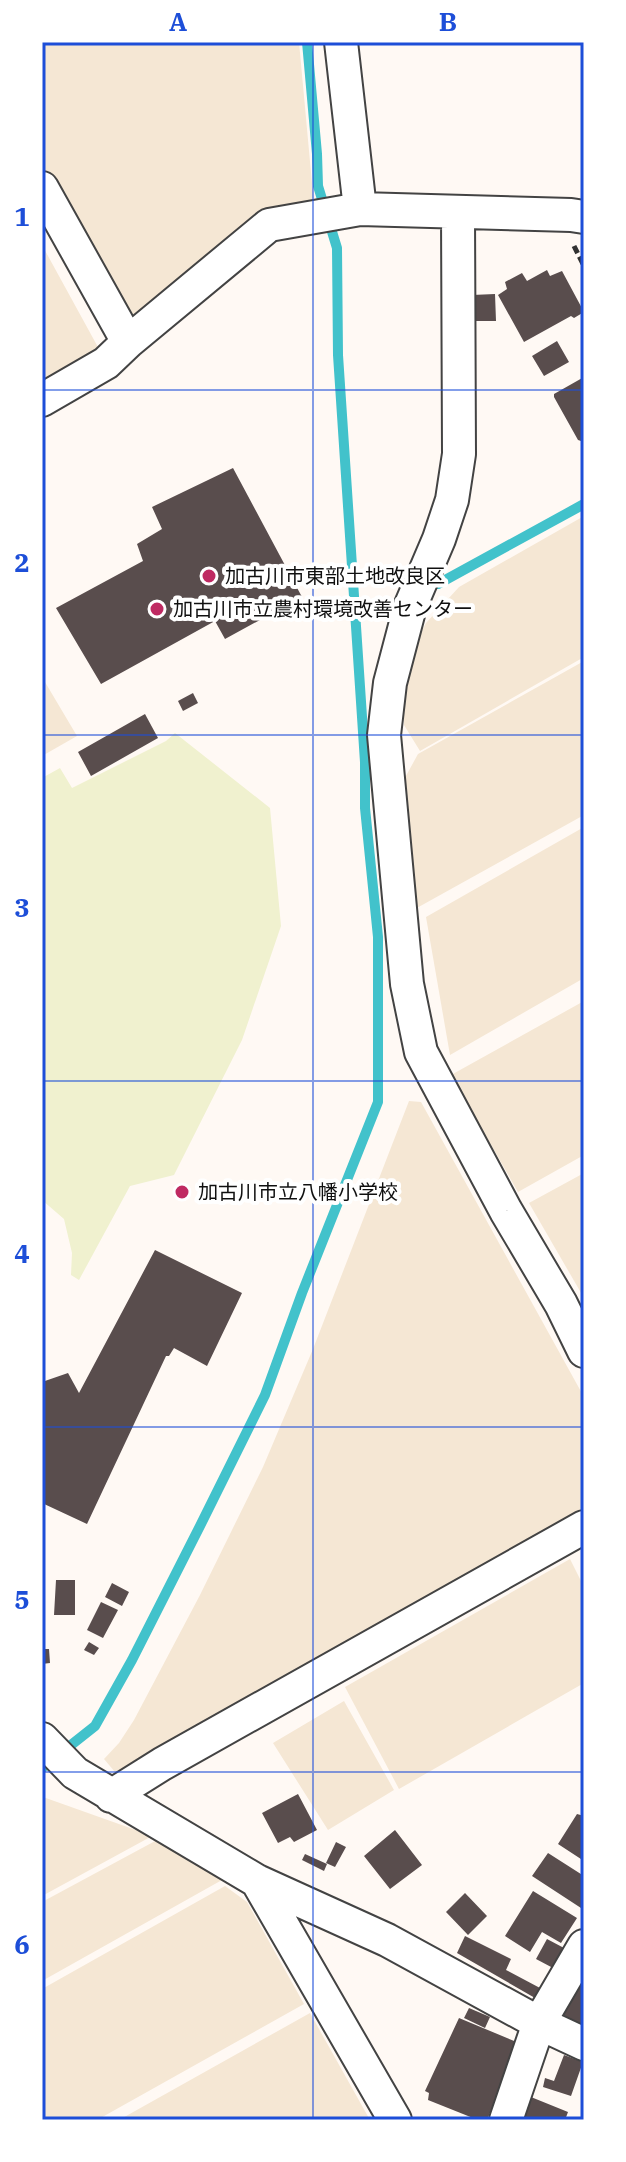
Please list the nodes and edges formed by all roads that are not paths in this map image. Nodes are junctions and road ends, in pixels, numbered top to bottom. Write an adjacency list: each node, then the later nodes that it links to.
1 (341, 42): 3 (street)
2 (42, 188): 6 (street)
3 (360, 209): 4 (street); 6 (street)
4 (458, 212): 5 (street); 8 (street)
5 (584, 217)
6 (128, 342): 7 (street)
7 (42, 400)
8 (584, 1351)
9 (581, 1536): 11 (street)
10 (42, 1739): 11 (street)
11 (111, 1796): 12 (street)
12 (257, 1881): 14 (street); 16 (street)
13 (584, 1946): 14 (street)
14 (539, 2023): 15 (street); 17 (street)
15 (584, 2044)
16 (395, 2120)
17 (506, 2120)

